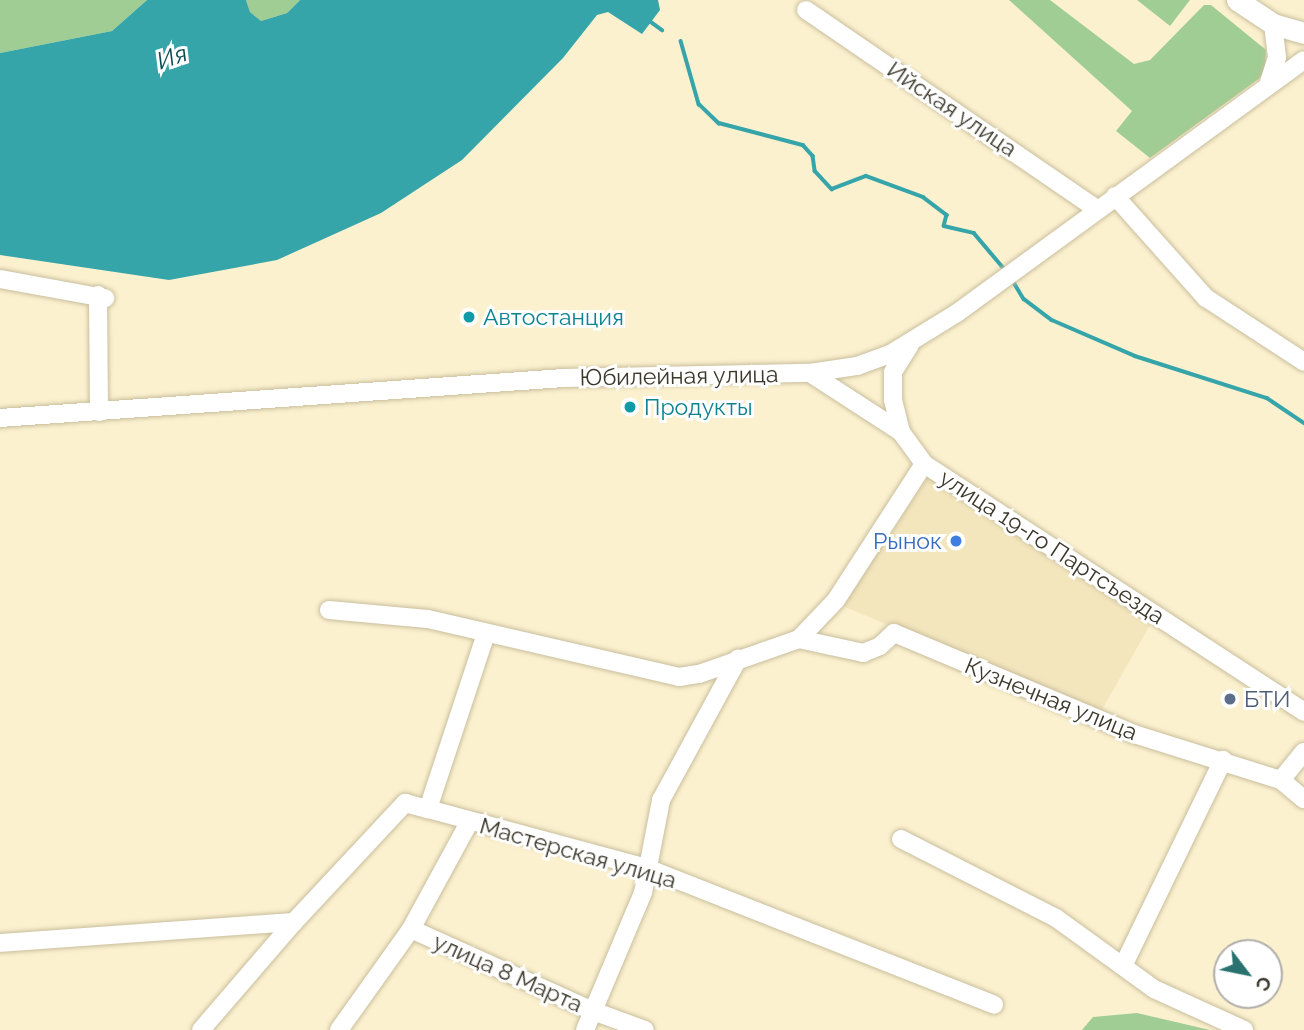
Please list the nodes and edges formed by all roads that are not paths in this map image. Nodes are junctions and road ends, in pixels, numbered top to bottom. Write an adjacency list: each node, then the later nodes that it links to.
1 (1237, 0): 3 (main road)
2 (806, 10): 7 (street, Ийская улица)
3 (1294, 29): 5 (street)
4 (1304, 60): 5 (street, Юбилейная улица)
5 (1269, 82): 6 (street, Юбилейная улица)
6 (1115, 196): 7 (street, Юбилейная улица); 10 (street)
7 (1097, 209): 9 (street, Юбилейная улица)
8 (0, 278): 12 (street)
9 (915, 340): 11 (street, Юбилейная улица); 14 (street)
10 (1304, 362)
11 (810, 373): 12 (street, Юбилейная улица); 14 (street, улица 19-го Партсъезда)
12 (99, 412): 13 (street, Юбилейная улица)
13 (0, 418)
14 (901, 432): 15 (street, улица 19-го Партсъезда)
15 (924, 464): 18 (street); 20 (street, улица 19-го Партсъезда)
16 (329, 610): 17 (street)
17 (486, 634): 19 (street); 25 (street)
18 (799, 639): 19 (street); 22 (street, Кузнечная улица)
19 (738, 659): 28 (street)
20 (1304, 712)
21 (1304, 752): 23 (street)
22 (1223, 760): 23 (street, Кузнечная улица); 32 (street)
23 (1281, 780): 24 (street, Кузнечная улица)
24 (1304, 799)
25 (428, 809): 26 (street); 29 (street)
26 (470, 821): 28 (street, Мастерская улица); 30 (street, Мастерская улица)
27 (901, 839): 32 (street)
28 (647, 868): 33 (street, Мастерская улица); 34 (street)
29 (294, 922): 31 (street); 35 (street)
30 (411, 929): 34 (street, улица 8 Марта); 36 (street, Мастерская улица)
31 (0, 943)
32 (1124, 964): 39 (street)
33 (994, 1004)
34 (593, 1011): 37 (street); 38 (street, улица 8 Марта)
35 (201, 1030)
36 (339, 1030)
37 (585, 1030)
38 (645, 1030)
39 (1244, 1030)

